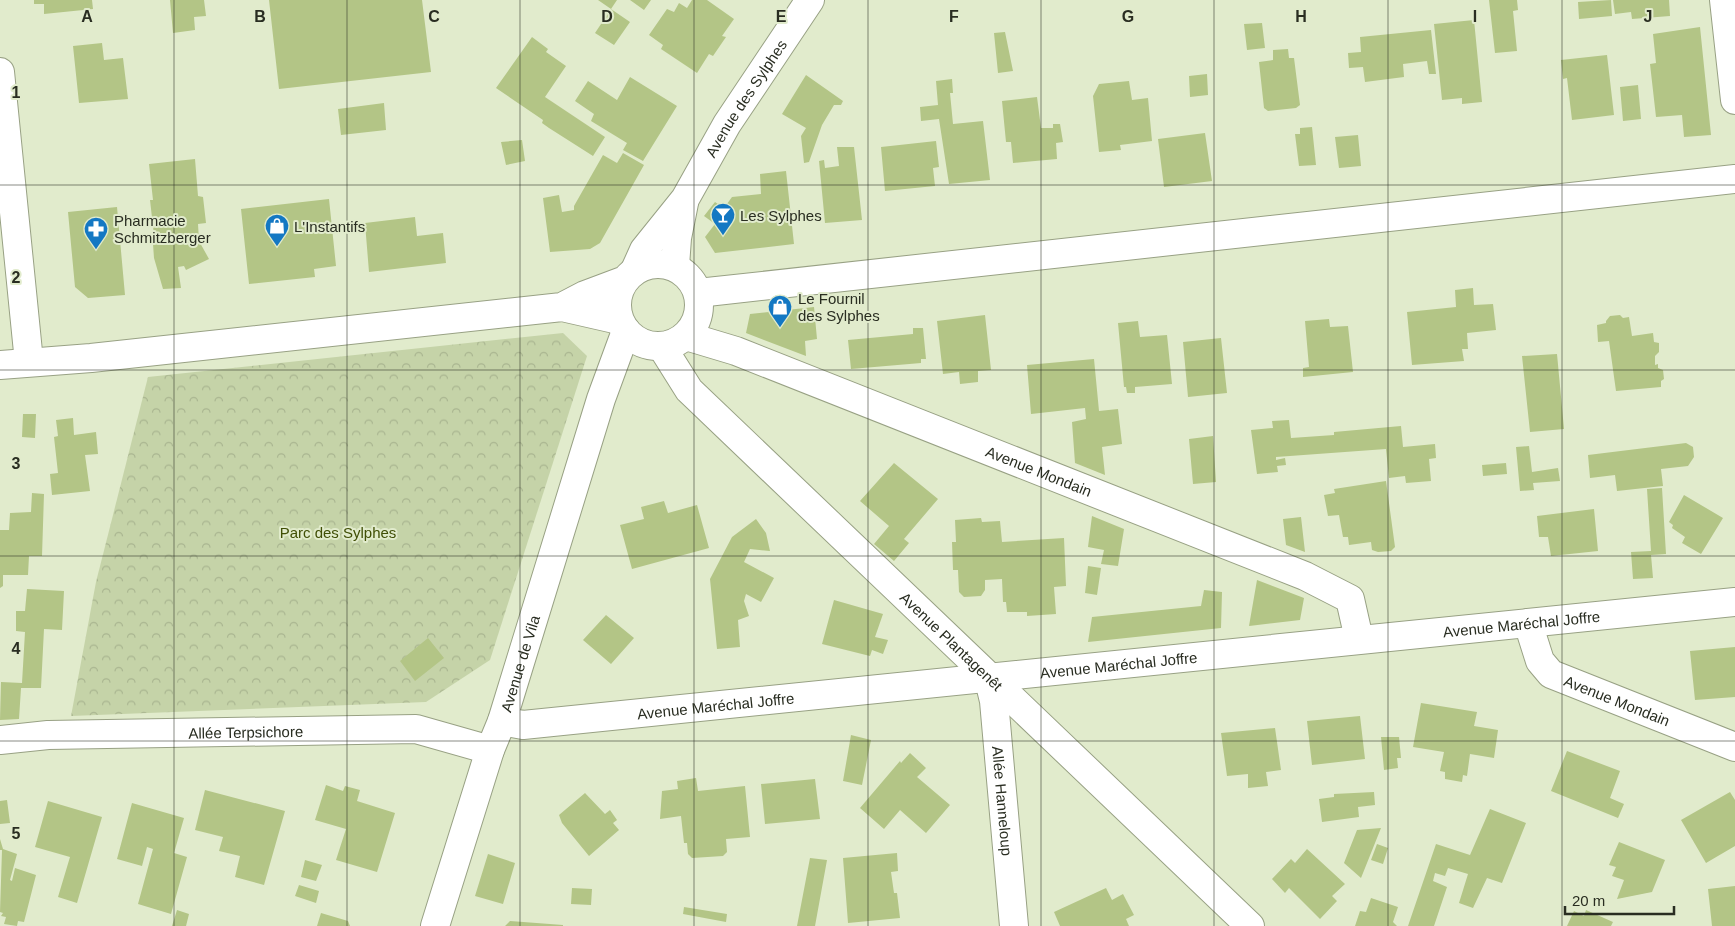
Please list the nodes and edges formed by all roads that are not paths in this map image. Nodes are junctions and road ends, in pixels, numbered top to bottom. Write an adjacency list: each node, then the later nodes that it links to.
1 (810, 0): 6 (street, Avenue des Sylphes)
2 (1724, 0): 4 (street)
3 (0, 72): 12 (street)
4 (1735, 100)
5 (1735, 179): 9 (street)
6 (685, 199): 7 (street, Avenue des Sylphes); 8 (street, Avenue des Sylphes)
7 (675, 266): 8 (street); 9 (street)
8 (630, 275): 10 (street); 11 (street)
9 (698, 293): 11 (street)
10 (562, 307): 11 (street); 12 (street)
11 (648, 336): 16 (street, Avenue Mondain); 17 (street, Avenue Plantagenêt); 18 (street, Avenue de Vila)
12 (29, 362): 13 (street)
13 (0, 365)
14 (1735, 602): 15 (street, Avenue Maréchal Joffre)
15 (1528, 624): 16 (street, Avenue Maréchal Joffre); 20 (street, Avenue Mondain)
16 (1359, 639): 17 (street, Avenue Maréchal Joffre)
17 (988, 676): 18 (street, Avenue Maréchal Joffre); 23 (street, Allée Hanneloup); 24 (street, Avenue Plantagenêt)
18 (502, 721): 21 (street, Avenue de Vila)
19 (0, 740): 21 (street, Allée Terpsichore)
20 (1735, 747)
21 (490, 750): 22 (street, Avenue de Vila)
22 (435, 926)
23 (1014, 926)
24 (1250, 926)

